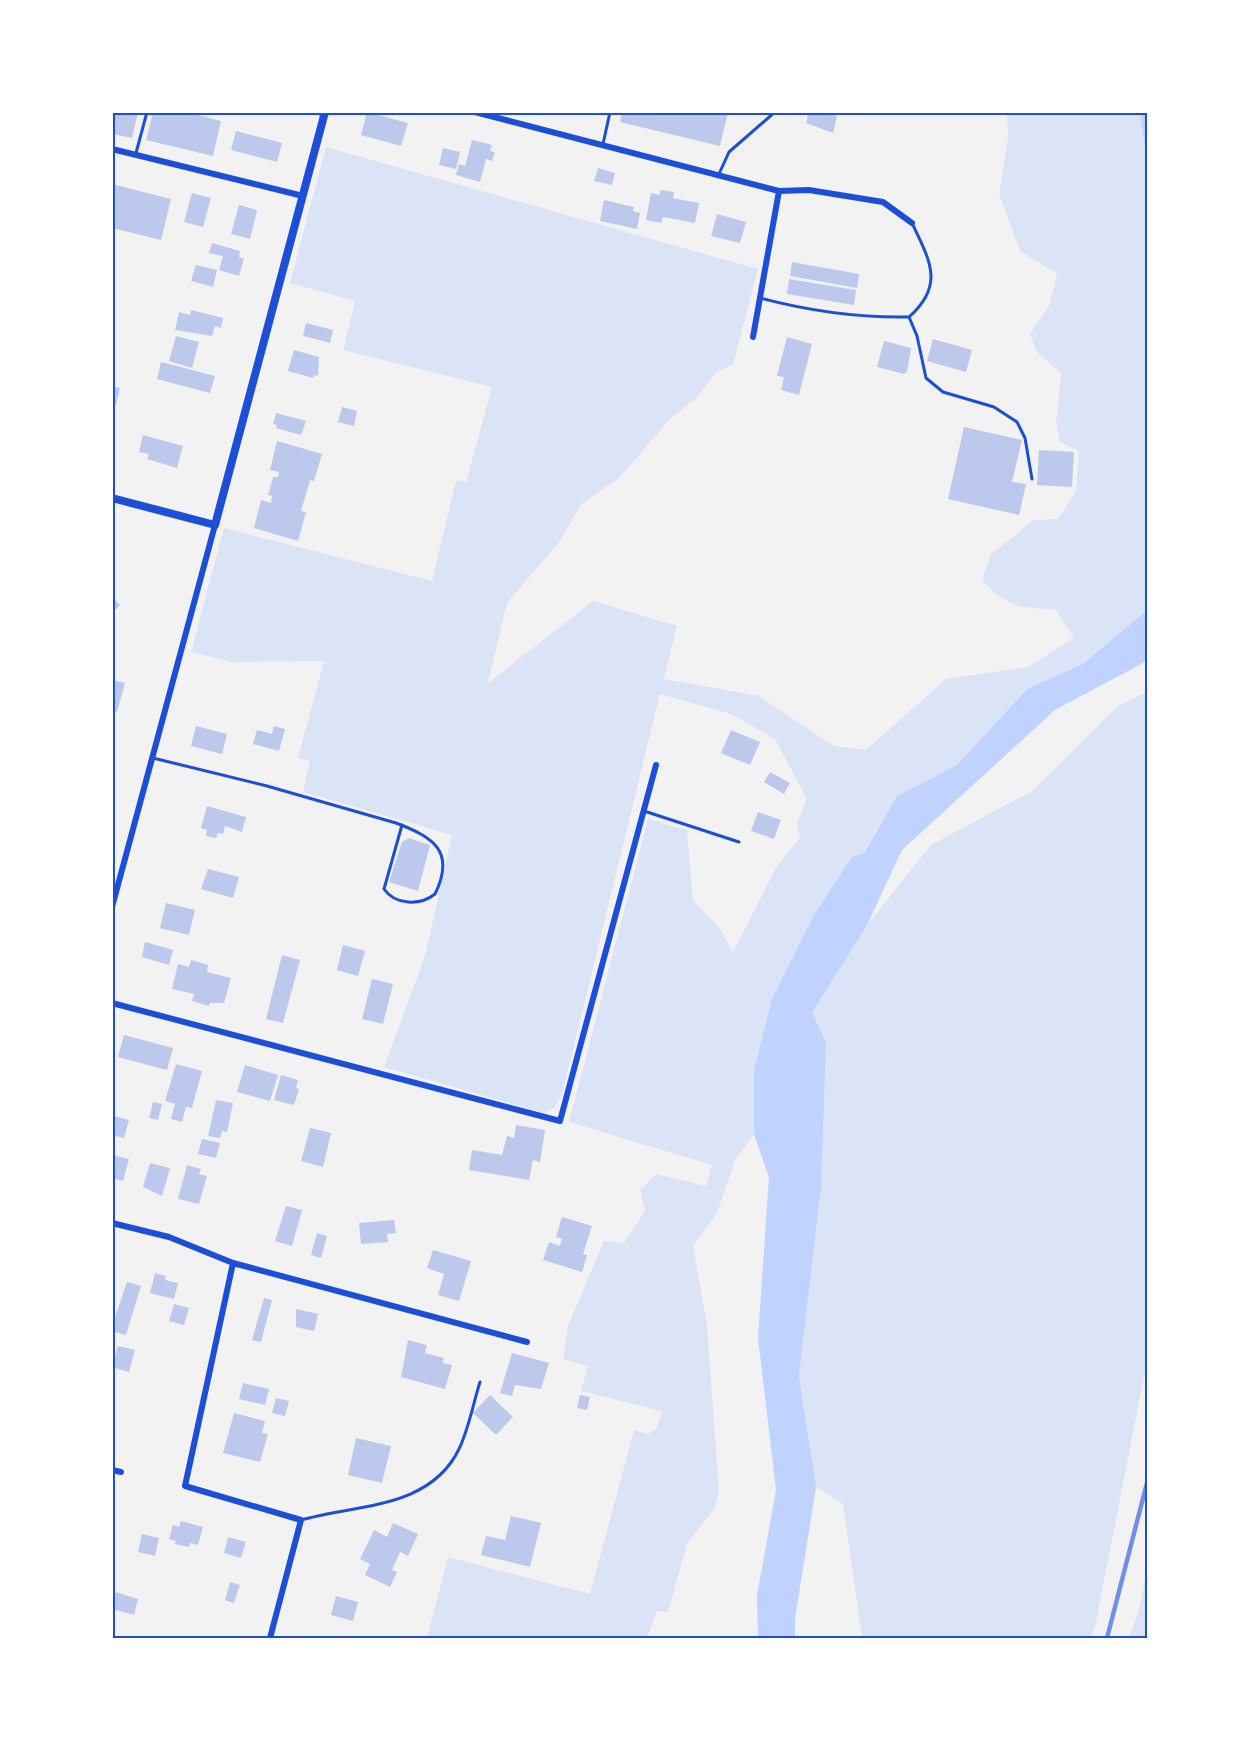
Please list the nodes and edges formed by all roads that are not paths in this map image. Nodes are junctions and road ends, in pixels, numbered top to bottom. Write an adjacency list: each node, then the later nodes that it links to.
1 (147, 112): 9 (lane)
2 (314, 112): 6 (lane)
3 (475, 112): 7 (street)
4 (610, 112): 7 (lane)
5 (775, 112): 10 (lane)
6 (325, 114): 12 (street)
7 (602, 146): 10 (street)
8 (112, 149): 9 (street)
9 (135, 155): 12 (street)
10 (718, 175): 11 (street)
11 (779, 191): 13 (street); 14 (street)
12 (303, 196): 19 (street)
13 (912, 223): 15 (lane)
14 (760, 298): 15 (lane); 16 (street)
15 (909, 317): 17 (lane)
16 (753, 337)
17 (1032, 479)
18 (112, 498): 19 (street)
19 (215, 525): 20 (street)
20 (153, 758): 23 (lane); 25 (street)
21 (656, 765): 22 (street)
22 (644, 811): 24 (lane); 26 (street)
23 (402, 825): 23 (lane)
24 (739, 842)
25 (112, 907)
26 (112, 1003)
27 (112, 1223): 28 (street)
28 (233, 1263): 29 (street); 33 (street)
29 (526, 1342)
30 (480, 1382): 33 (lane)
31 (112, 1470): 32 (street)
32 (121, 1472)
33 (301, 1520): 34 (street)
34 (270, 1638)

